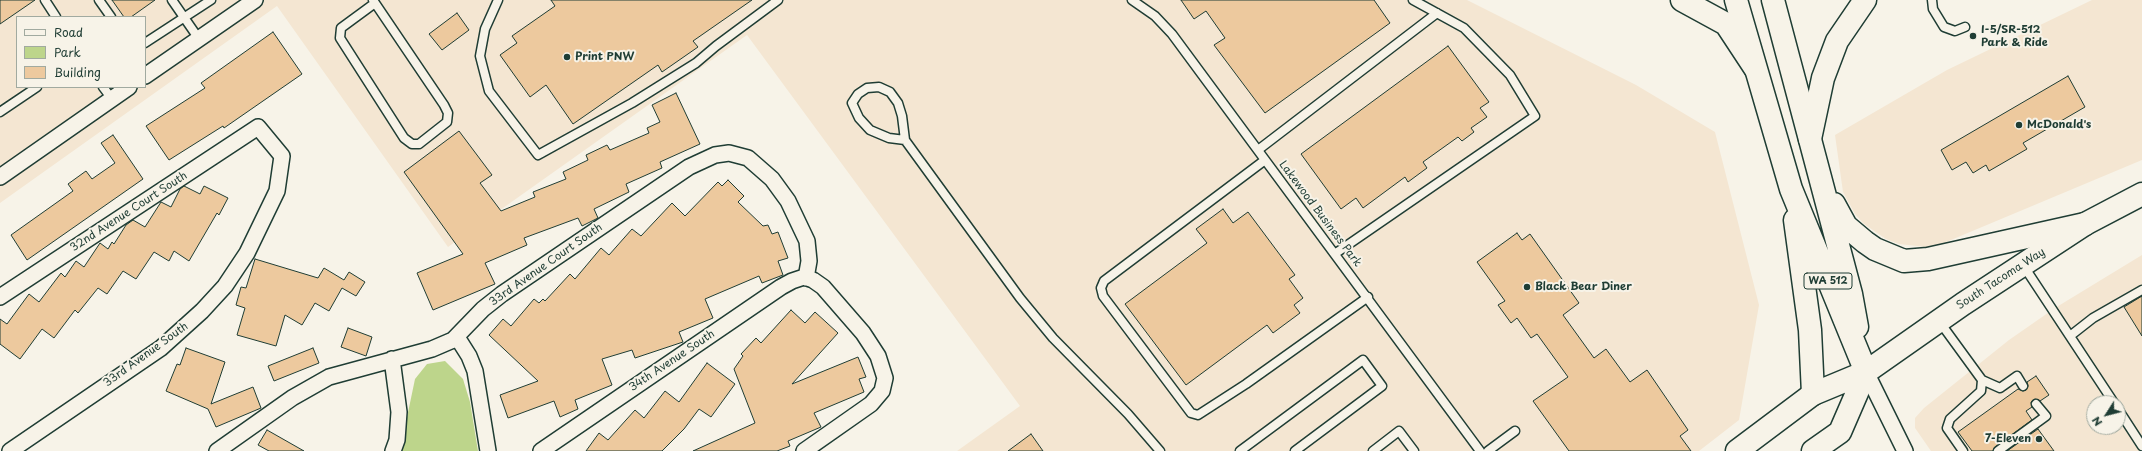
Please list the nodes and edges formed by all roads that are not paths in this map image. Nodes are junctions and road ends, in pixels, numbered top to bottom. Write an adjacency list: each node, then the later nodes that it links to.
1 (45, 0): 17 (lane)
2 (99, 0): 18 (lane)
3 (172, 0): 19 (lane)
4 (211, 0): 19 (lane)
5 (255, 0): 21 (street)
6 (498, 0): 7 (lane)
7 (778, 0)
8 (1132, 0): 32 (lane, Lakewood Business Park)
9 (1413, 0): 16 (lane)
10 (1682, 0): 23 (main road)
11 (1736, 0): 23 (main road, WA 512)
12 (1773, 0): 30 (main road, WA 512)
13 (1865, 0): 30 (main road)
14 (1932, 0): 20 (lane)
15 (374, 2): 15 (lane)
16 (1437, 13): 32 (lane); 39 (lane)
17 (55, 16)
18 (110, 16)
19 (184, 18): 21 (lane); 22 (lane)
20 (1965, 27)
21 (198, 39): 24 (street)
22 (146, 42)
23 (1755, 68): 36 (main road, WA 512)
24 (146, 75)
25 (36, 88): 28 (lane)
26 (125, 88): 27 (street)
27 (107, 93): 34 (street)
28 (0, 112)
29 (258, 128): 43 (street, 32nd Avenue Court South); 58 (street, 33rd Avenue South)
30 (1810, 139): 35 (main road, WA 512)
31 (905, 140): 31 (lane); 64 (lane)
32 (1258, 150): 33 (lane, Lakewood Business Park)
33 (1265, 160): 39 (lane, Lakewood Business Park); 44 (lane)
34 (0, 177)
35 (1822, 184): 38 (main road); 49 (main road, WA 512)
36 (1791, 189): 49 (main road, WA 512); 52 (main road)
37 (2142, 194): 38 (main road, South Tacoma Way)
38 (2085, 224): 40 (main road, South Tacoma Way)
39 (1336, 253): 44 (lane, Lakewood Business Park)
40 (2023, 264): 45 (main road, South Tacoma Way); 46 (lane)
41 (806, 278): 47 (street, 33rd Avenue Court South); 62 (street, 34th Avenue South); 63 (street)
42 (2142, 290): 46 (lane)
43 (0, 297)
44 (1368, 297): 69 (lane, Lakewood Business Park)
45 (1939, 320): 49 (main road, South Tacoma Way); 50 (lane)
46 (2070, 336): 53 (lane)
47 (457, 337): 48 (street, 33rd Avenue Court South); 61 (street)
48 (392, 359): 59 (street, 33rd Avenue Court South); 60 (street)
49 (1866, 372): 52 (main road, South Tacoma Way); 72 (main road); 73 (street)
50 (1982, 380): 51 (lane); 74 (lane)
51 (2023, 386)
52 (1813, 394): 71 (main road, South Tacoma Way)
53 (2109, 395)
54 (2036, 404): 75 (lane)
55 (2126, 421): 57 (lane)
56 (1515, 431): 70 (lane)
57 (2142, 446)
58 (10, 451)
59 (216, 451)
60 (393, 451)
61 (488, 451)
62 (541, 451)
63 (804, 451)
64 (1160, 451)
65 (1240, 451): 66 (lane)
66 (1296, 451)
67 (1373, 451): 68 (lane)
68 (1414, 451)
69 (1480, 451)
70 (1488, 451)
71 (1737, 451)
72 (1812, 451)
73 (1905, 451)
74 (1963, 451)
75 (1998, 451)

